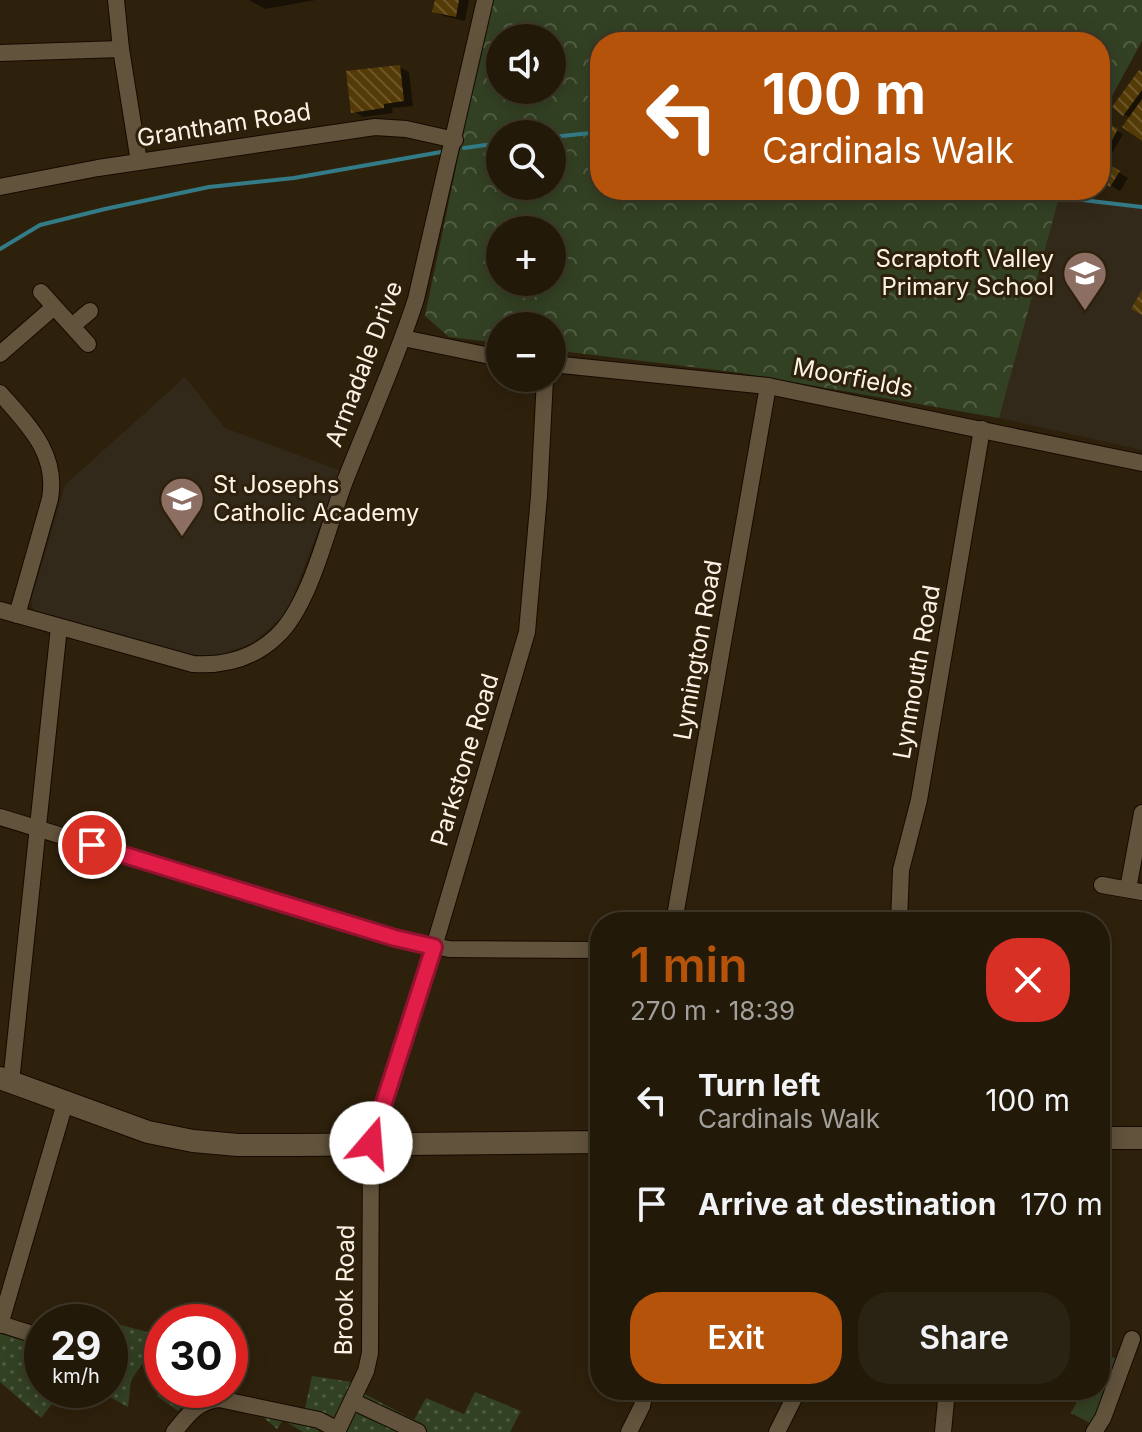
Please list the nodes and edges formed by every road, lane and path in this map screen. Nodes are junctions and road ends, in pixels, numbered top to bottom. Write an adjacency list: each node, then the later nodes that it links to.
1 (116, 0): 3 (street)
2 (485, 0): 5 (street, Armadale Drive)
3 (121, 49): 4 (street); 6 (street)
4 (0, 53)
5 (455, 140): 6 (street, Grantham Road); 12 (street, Armadale Drive)
6 (139, 162): 7 (street, Grantham Road)
7 (0, 187)
8 (41, 292): 9 (street)
9 (54, 307): 11 (street); 14 (street)
10 (90, 311): 11 (street)
11 (72, 326): 13 (street)
12 (403, 338): 15 (street); 24 (street, Armadale Drive)
13 (88, 344)
14 (0, 354)
15 (486, 355)
16 (566, 365): 17 (street, Moorfields)
17 (768, 386): 20 (street, Moorfields); 30 (street, Lymington Road)
18 (544, 392): 32 (street, Parkstone Road)
19 (0, 393): 23 (street)
20 (982, 429): 21 (street, Moorfields); 31 (street, Lynmouth Road)
21 (1142, 463)
22 (0, 610): 23 (street, Armadale Drive)
23 (17, 615): 24 (street, Armadale Drive)
24 (59, 627): 27 (street)
25 (1142, 813): 29 (street)
26 (0, 817): 27 (street)
27 (38, 828): 32 (street); 34 (street)
28 (1102, 885): 29 (street)
29 (1135, 890)
30 (676, 912)
31 (899, 912)
32 (434, 947): 33 (street); 39 (street, Parkstone Road)
33 (590, 950)
34 (6, 1080): 35 (street)
35 (65, 1103): 39 (street); 40 (street)
36 (1110, 1138): 37 (street)
37 (1142, 1138)
38 (590, 1142): 39 (street)
39 (371, 1143): 48 (street, Brook Road)
40 (0, 1324): 41 (street)
41 (24, 1331)
42 (1132, 1339): 43 (street)
43 (1110, 1399)
44 (643, 1400): 52 (street)
45 (793, 1400): 53 (street)
46 (946, 1400): 54 (street)
47 (1110, 1400): 55 (street)
48 (352, 1401): 49 (street, Brook Road); 51 (street)
49 (338, 1431): 50 (street)
50 (174, 1432)
51 (418, 1432)
52 (629, 1432)
53 (777, 1432)
54 (943, 1432)
55 (1094, 1432)

